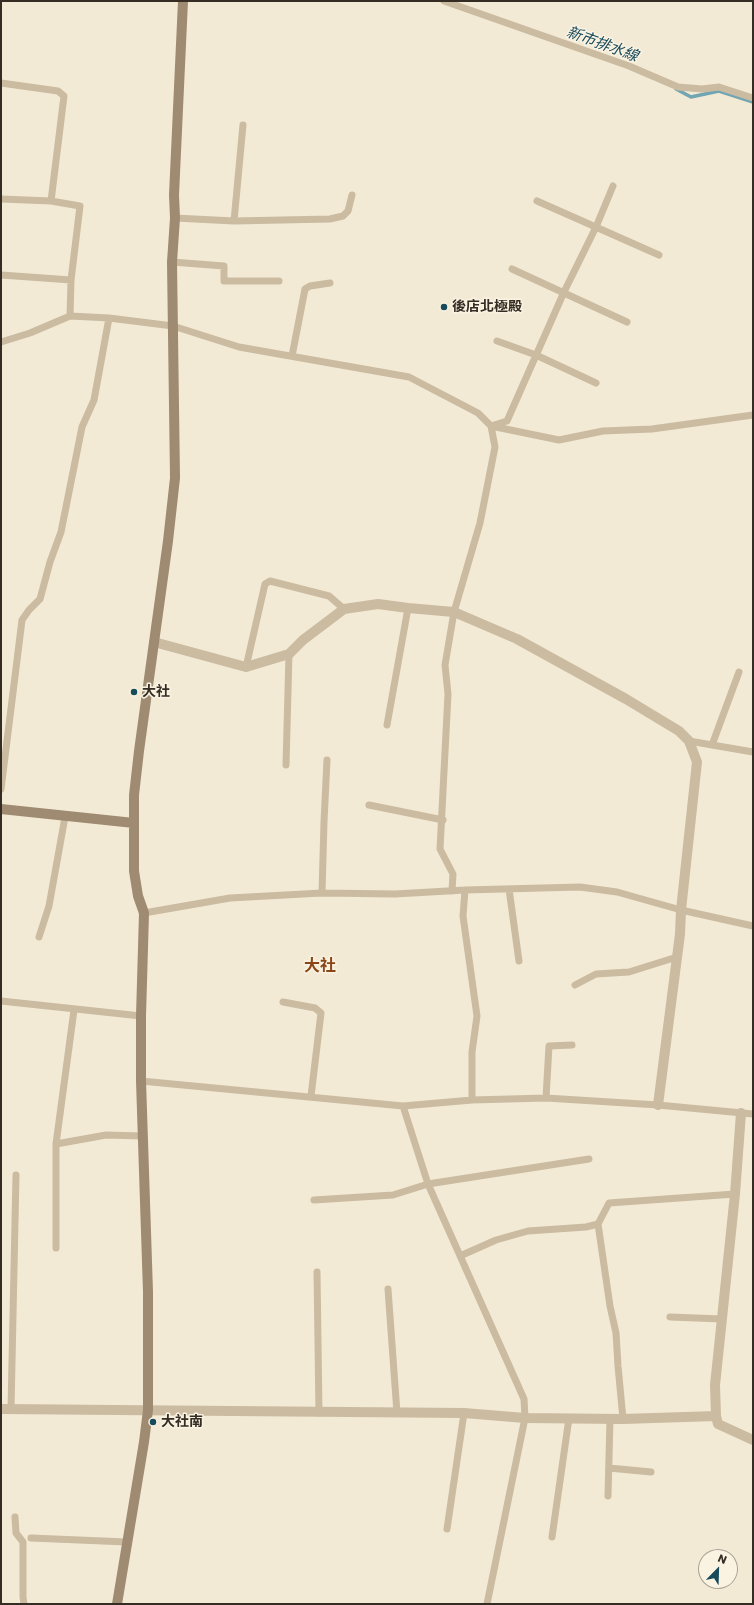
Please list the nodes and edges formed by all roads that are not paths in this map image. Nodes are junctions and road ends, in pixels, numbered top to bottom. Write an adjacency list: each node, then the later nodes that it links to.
1 (182, 1): 11 (street)
2 (444, 1): 4 (lane)
3 (1, 84): 9 (lane)
4 (753, 98)
5 (243, 124): 12 (lane)
6 (613, 186): 13 (lane)
7 (352, 195): 12 (lane)
8 (1, 199): 9 (lane)
9 (51, 201): 18 (lane)
10 (537, 201): 13 (lane)
11 (175, 218): 12 (lane); 15 (street)
12 (234, 221)
13 (596, 227): 14 (lane); 21 (lane)
14 (659, 255)
15 (172, 262): 19 (lane); 25 (street)
16 (512, 269): 21 (lane)
17 (1, 275): 18 (lane)
18 (72, 280): 22 (lane)
19 (279, 281)
20 (330, 283): 29 (lane)
21 (564, 292): 24 (lane); 28 (lane)
22 (70, 316): 23 (lane); 27 (lane)
23 (108, 318): 25 (lane); 46 (lane)
24 (627, 322)
25 (173, 326): 29 (lane); 36 (street)
26 (497, 341): 28 (lane)
27 (1, 342)
28 (536, 355): 30 (lane); 32 (lane)
29 (292, 356): 32 (lane)
30 (596, 383)
31 (753, 415): 32 (lane)
32 (491, 426): 35 (lane)
33 (408, 608): 34 (street); 35 (street); 40 (lane)
34 (344, 609): 37 (street); 38 (lane)
35 (454, 612): 41 (street); 50 (lane)
36 (154, 642): 38 (street); 51 (street)
37 (289, 654): 38 (street); 45 (lane)
38 (246, 666)
39 (739, 672): 42 (lane)
40 (387, 724)
41 (689, 741): 42 (lane); 56 (street)
42 (712, 745): 43 (lane)
43 (753, 752)
44 (327, 760): 55 (lane)
45 (286, 765)
46 (1, 789)
47 (369, 805): 50 (lane)
48 (1, 809): 49 (street)
49 (65, 817): 51 (street); 59 (lane)
50 (443, 820): 54 (lane)
51 (134, 823): 57 (street)
52 (509, 889): 53 (lane); 56 (lane); 61 (lane)
53 (465, 890): 54 (lane); 71 (lane)
54 (452, 891): 55 (lane)
55 (322, 893): 57 (lane)
56 (681, 910): 58 (lane); 60 (street)
57 (144, 913): 66 (street)
58 (753, 926)
59 (39, 937)
60 (677, 957): 62 (lane); 72 (street)
61 (520, 961)
62 (574, 985)
63 (1, 1001): 65 (lane)
64 (283, 1002): 69 (lane)
65 (74, 1010): 66 (lane); 77 (lane)
66 (141, 1016): 68 (street)
67 (572, 1046): 70 (lane)
68 (141, 1081): 69 (lane); 76 (street)
69 (311, 1096): 73 (lane)
70 (546, 1098): 71 (lane); 72 (lane)
71 (472, 1100): 73 (lane)
72 (658, 1105): 74 (lane)
73 (403, 1106): 80 (lane)
74 (741, 1113): 75 (lane); 81 (street)
75 (753, 1114)
76 (142, 1136): 77 (lane); 91 (street)
77 (56, 1144): 84 (lane)
78 (588, 1160): 80 (lane)
79 (16, 1175): 90 (lane)
80 (428, 1184): 82 (lane); 85 (lane)
81 (735, 1194): 83 (lane); 89 (street)
82 (314, 1200)
83 (598, 1224): 85 (lane); 99 (lane)
84 (56, 1248)
85 (460, 1256): 96 (lane)
86 (317, 1272): 92 (lane)
87 (388, 1289): 93 (lane)
88 (670, 1317): 89 (lane)
89 (722, 1319): 95 (street)
90 (6, 1409): 91 (street)
91 (148, 1410): 92 (street); 108 (street)
92 (319, 1413): 93 (street)
93 (397, 1413): 94 (street)
94 (464, 1413): 96 (street); 105 (lane)
95 (716, 1416): 99 (street); 100 (street)
96 (525, 1418): 97 (street); 111 (lane)
97 (569, 1418): 98 (street); 106 (lane)
98 (610, 1419): 99 (street); 101 (lane)
99 (623, 1419)
100 (753, 1440)
101 (609, 1468): 102 (lane); 103 (lane)
102 (651, 1472)
103 (608, 1496)
104 (16, 1518): 109 (lane)
105 (448, 1529)
106 (552, 1537)
107 (31, 1538): 108 (lane)
108 (127, 1542): 110 (street)
109 (24, 1604)
110 (117, 1604)
111 (487, 1604)

